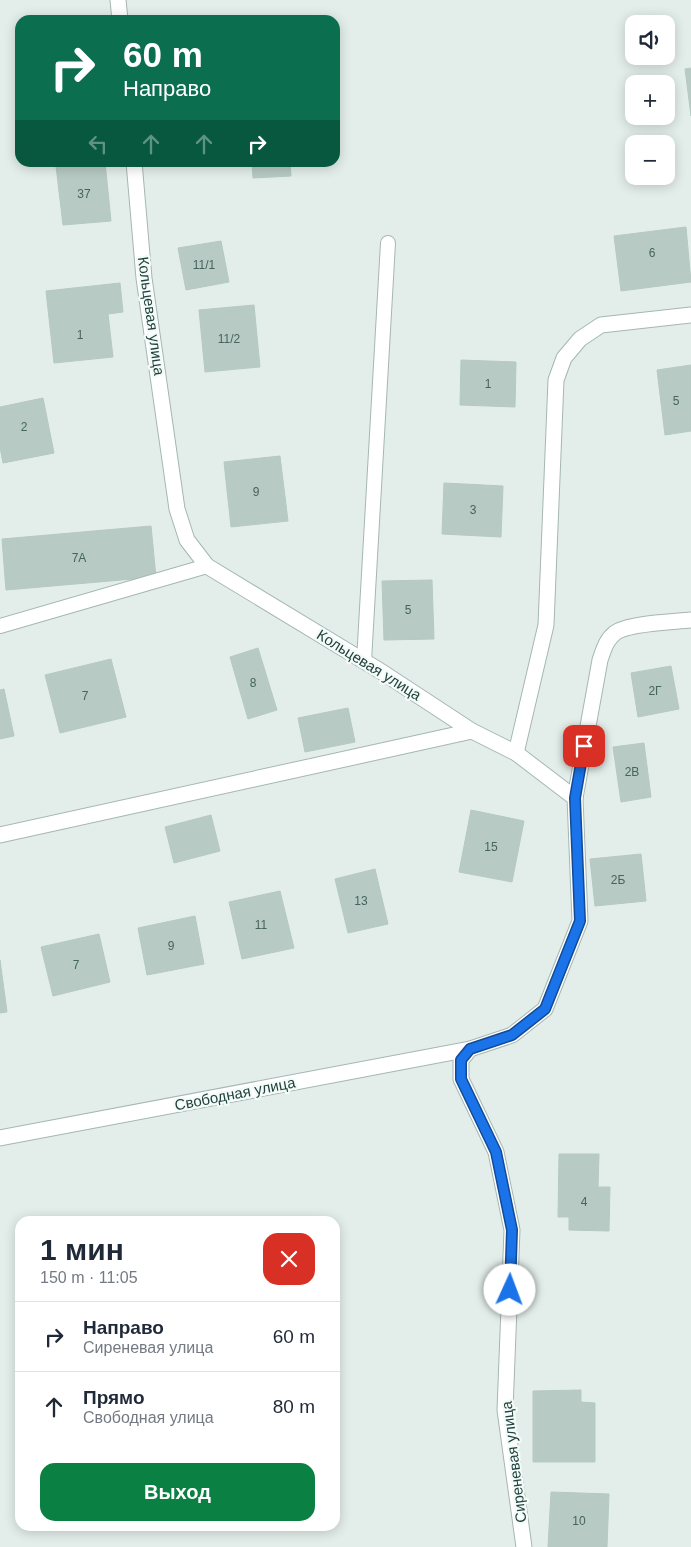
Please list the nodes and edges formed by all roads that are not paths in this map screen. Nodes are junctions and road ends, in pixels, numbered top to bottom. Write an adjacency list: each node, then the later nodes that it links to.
1 (118, 0): 2 (street)
2 (120, 15)
3 (134, 167): 6 (street, Кольцевая улица)
4 (388, 243): 9 (lane)
5 (691, 315): 11 (street)
6 (207, 566): 8 (lane); 9 (street, Кольцевая улица)
7 (691, 620): 12 (street)
8 (0, 626)
9 (364, 661): 10 (street, Кольцевая улица)
10 (472, 731): 11 (street, Кольцевая улица); 13 (street)
11 (516, 753): 12 (street)
12 (575, 798): 14 (street)
13 (0, 835)
14 (470, 1049): 15 (street, Свободная улица); 16 (street, Сиреневая улица)
15 (0, 1138)
16 (524, 1547)

